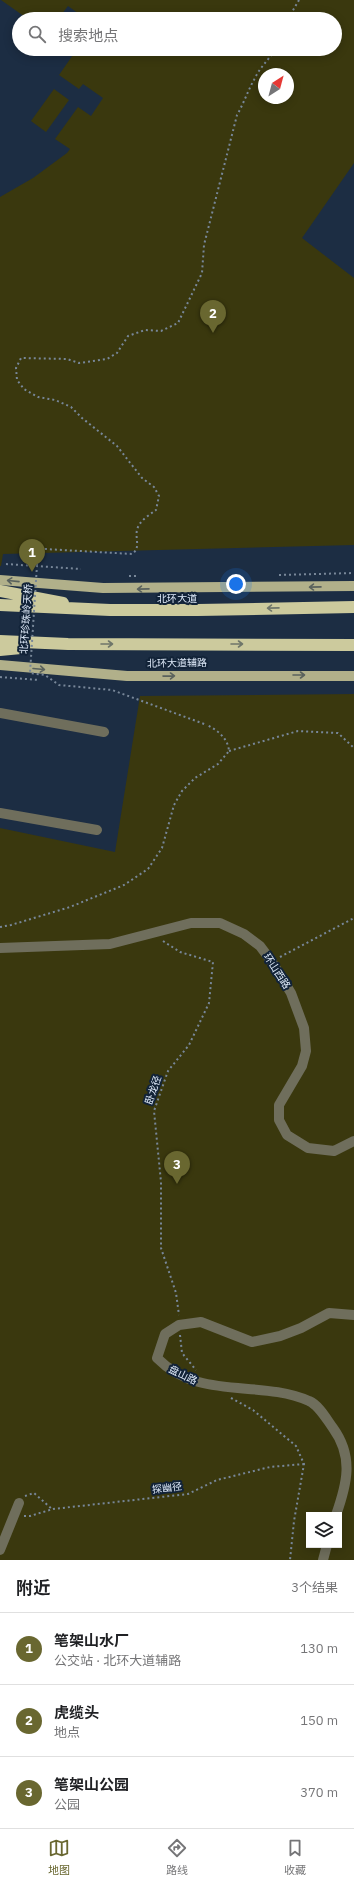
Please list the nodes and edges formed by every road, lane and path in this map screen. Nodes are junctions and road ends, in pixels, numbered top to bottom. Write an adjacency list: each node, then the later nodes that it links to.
1 (299, 0): 2 (path)
2 (292, 12)
3 (271, 56): 5 (path)
4 (6, 564): 5 (path)
5 (37, 565): 6 (path); 28 (path, 北环珍珠岭天桥, bridge)
6 (81, 569)
7 (354, 573): 8 (path)
8 (273, 575)
9 (34, 576): 10 (path)
10 (42, 576)
11 (126, 576): 12 (path)
12 (141, 576)
13 (0, 580): 14 (main road, one-way to 13)
14 (354, 586)
15 (0, 591): 18 (highway)
16 (0, 605): 18 (highway, 北环大道)
17 (354, 607): 18 (highway, 北环大道, one-way to 18)
18 (110, 610)
19 (0, 641): 20 (highway)
20 (68, 644): 21 (highway, one-way to 21); 22 (highway)
21 (354, 645)
22 (0, 650)
23 (0, 665): 24 (main road, 北环大道辅路, one-way to 24)
24 (354, 676)
25 (0, 713): 26 (lane)
26 (104, 732)
27 (354, 748): 28 (path)
28 (229, 751): 32 (path)
29 (0, 813): 30 (lane)
30 (97, 830)
31 (354, 918): 35 (path)
32 (0, 927)
33 (151, 934): 34 (lane, 环山西路); 35 (lane, 环山西路); 38 (path, 卧龙径)
34 (0, 948)
35 (272, 962): 36 (lane, 环山西路)
36 (354, 1141)
37 (354, 1316): 38 (lane, 盘山路)
38 (180, 1325): 39 (path); 39 (lane, 盘山路)
39 (208, 1385): 45 (lane, 盘山路)
40 (227, 1396): 41 (path)
41 (304, 1464): 44 (path, 探幽径); 49 (path)
42 (34, 1493): 44 (path)
43 (19, 1503): 46 (lane)
44 (53, 1509): 46 (path, 探幽径)
45 (337, 1512)
46 (15, 1515): 48 (lane)
47 (325, 1548): 50 (lane)
48 (0, 1550)
49 (290, 1560)
50 (323, 1560)

